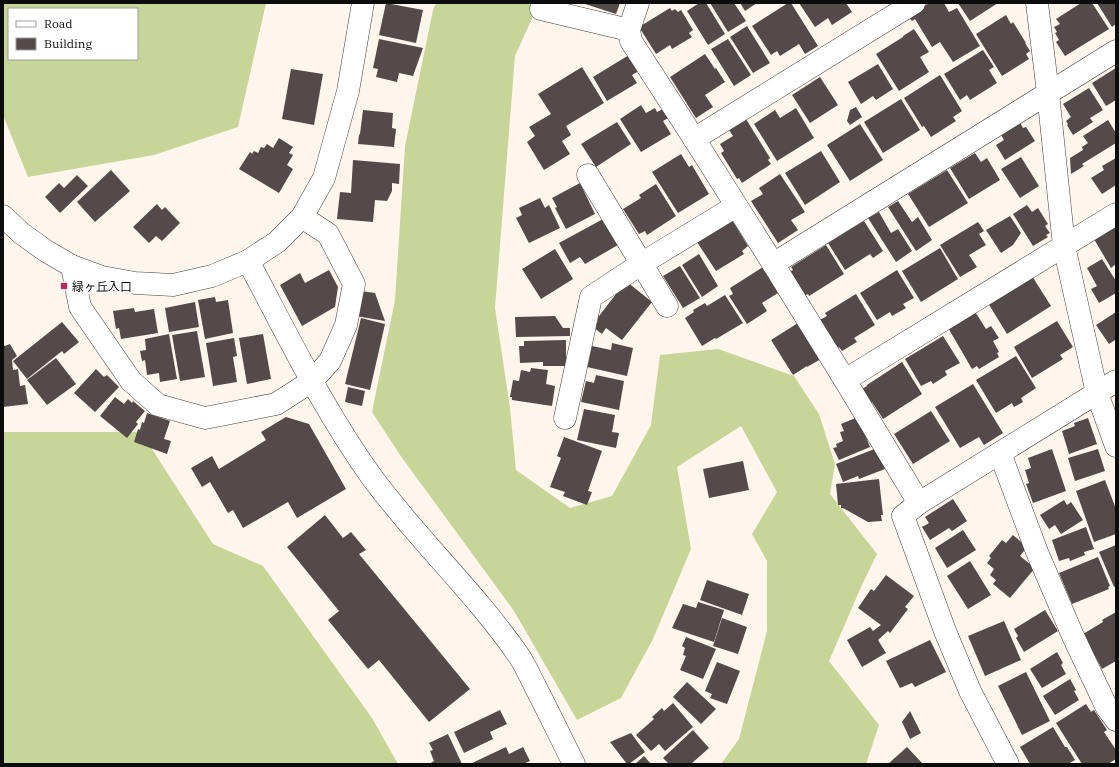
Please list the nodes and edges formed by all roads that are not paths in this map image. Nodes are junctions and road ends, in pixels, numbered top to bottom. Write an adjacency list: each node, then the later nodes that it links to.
1 (363, 3): 13 (street)
2 (914, 3): 8 (street)
3 (1037, 3): 7 (street)
4 (541, 9): 5 (street)
5 (637, 12): 8 (street)
6 (1116, 51): 7 (street)
7 (1048, 94): 14 (street); 17 (street)
8 (694, 139): 10 (street)
9 (588, 175): 16 (street)
10 (736, 206): 16 (street); 17 (street)
11 (1116, 214): 14 (street)
12 (3, 216): 18 (street)
13 (302, 217): 15 (street); 21 (street)
14 (1064, 246): 20 (street); 23 (street)
15 (248, 261): 18 (street); 21 (street)
16 (642, 264): 19 (street); 24 (street)
17 (774, 264): 20 (street)
18 (72, 266): 21 (street)
19 (667, 306)
20 (845, 380): 27 (street)
21 (312, 381): 30 (street)
22 (1116, 381): 23 (street)
23 (1097, 393): 25 (street); 26 (street)
24 (565, 418)
25 (1116, 446)
26 (1000, 454): 27 (street); 28 (street)
27 (919, 503): 29 (street)
28 (1116, 720)
29 (1002, 762)
30 (574, 764)

